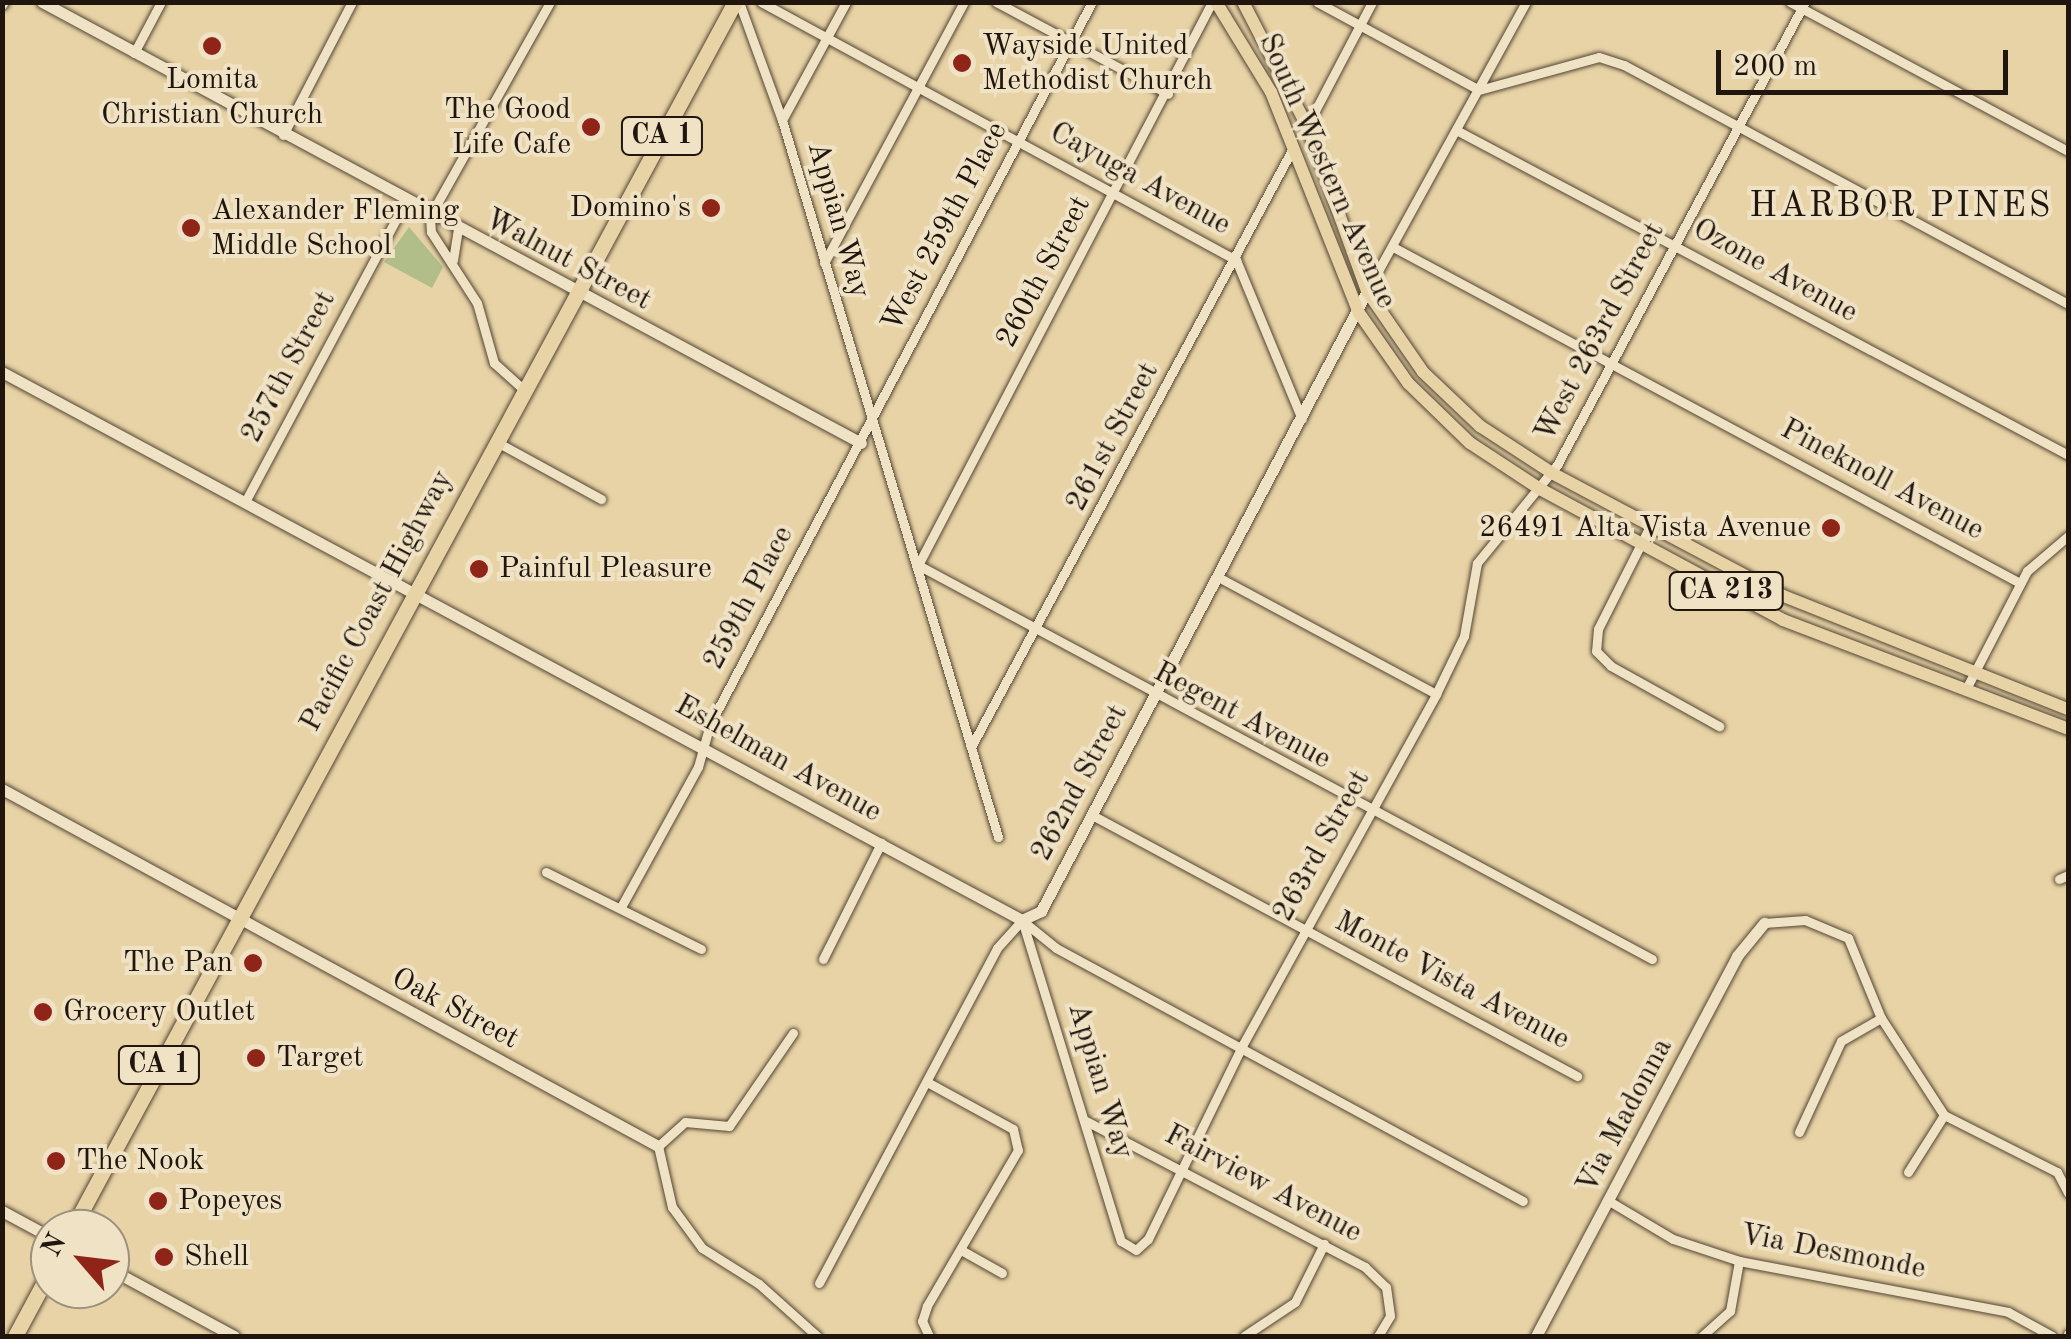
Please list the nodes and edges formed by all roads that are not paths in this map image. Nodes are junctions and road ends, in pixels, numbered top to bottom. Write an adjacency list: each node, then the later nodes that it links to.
1 (42, 2): 21 (street, Walnut Street)
2 (161, 2): 21 (street)
3 (352, 2): 29 (street)
4 (550, 2): 35 (street)
5 (737, 2): 25 (street, Appian Way); 42 (highway, Pacific Coast Highway / CA 1)
6 (761, 2): 19 (street, Cayuga Avenue)
7 (846, 2): 19 (street)
8 (964, 2): 22 (street)
9 (996, 2): 20 (street)
10 (1092, 2): 20 (street, West 259th Place)
11 (1214, 2): 24 (street, 260th Street); 31 (main road, South Western Avenue / CA 213)
12 (1243, 2): 26 (main road, South Western Avenue / CA 213)
13 (1318, 2): 18 (street)
14 (1372, 2): 18 (street)
15 (1526, 2): 23 (street)
16 (1790, 2): 17 (street)
17 (1804, 6): 27 (street, West 263rd Street); 32 (street)
18 (1360, 25): 23 (street); 26 (street)
19 (826, 38): 22 (street, Cayuga Avenue); 25 (street)
20 (1071, 42): 24 (street); 30 (street, West 259th Place)
21 (134, 53): 29 (street, Walnut Street)
22 (919, 87): 30 (street, Cayuga Avenue); 41 (street)
23 (1480, 90): 27 (street); 28 (street)
24 (1168, 94): 33 (street, 260th Street)
25 (782, 120): 41 (street, Appian Way)
26 (1307, 126): 43 (main road, South Western Avenue / CA 213)
27 (1738, 128): 37 (street, West 263rd Street); 44 (street)
28 (1458, 131): 37 (street, Ozone Avenue); 38 (street)
29 (284, 135): 34 (street, Walnut Street)
30 (1018, 141): 33 (street, Cayuga Avenue); 50 (street, West 259th Place)
31 (1293, 148): 40 (street, 261st Street); 45 (main road, South Western Avenue / CA 213)
32 (2068, 151)
33 (1114, 194): 40 (street, Cayuga Avenue); 62 (street, 260th Street)
34 (405, 202): 35 (street, Walnut Street); 58 (street, 257th Street)
35 (430, 216): 36 (street, Walnut Street); 39 (street)
36 (458, 230): 39 (street); 42 (street, Walnut Street)
37 (1675, 245): 46 (street, West 263rd Street); 54 (street, Ozone Avenue)
38 (1395, 248): 43 (street); 46 (street, Pineknoll Avenue)
39 (453, 260): 48 (street)
40 (1236, 260): 49 (street, Cayuga Avenue); 66 (street, 261st Street)
41 (824, 263): 50 (street, Appian Way)
42 (578, 291): 48 (highway, Pacific Coast Highway / CA 1); 52 (street, Walnut Street)
43 (1368, 291): 45 (street, 262nd Street); 55 (main road, South Western Avenue / CA 213)
44 (2068, 304)
45 (1359, 313): 49 (street, 262nd Street); 56 (main road, South Western Avenue / CA 213)
46 (1612, 366): 55 (street, West 263rd Street); 64 (street, Pineknoll Avenue)
47 (2, 372): 58 (street, Eshelman Avenue)
48 (524, 390): 51 (highway, Pacific Coast Highway / CA 1)
49 (1302, 420): 63 (street, 262nd Street)
50 (872, 422): 52 (street, 259th Place); 53 (street, Appian Way)
51 (495, 441): 57 (street); 65 (highway, Pacific Coast Highway / CA 1)
52 (861, 443): 53 (street); 74 (street, 259th Place)
53 (879, 454): 62 (street, Appian Way)
54 (2068, 455)
55 (1552, 473): 56 (street, 263rd Street); 59 (main road, South Western Avenue / CA 213)
56 (1540, 489): 61 (main road, South Western Avenue / CA 213); 69 (street, 263rd Street)
57 (602, 499)
58 (245, 502): 65 (street, Eshelman Avenue)
59 (1650, 526): 61 (street); 67 (main road, South Western Avenue / CA 213)
60 (2068, 536): 64 (street)
61 (1641, 544): 68 (main road, South Western Avenue / CA 213); 72 (street)
62 (918, 565): 66 (street, Regent Avenue); 75 (street, Appian Way)
63 (1218, 577): 69 (street); 70 (street, 262nd Street)
64 (2020, 583): 67 (street)
65 (412, 591): 74 (street, Eshelman Avenue); 83 (highway, Pacific Coast Highway / CA 1)
66 (1037, 632): 70 (street, Regent Avenue); 75 (street, 261st Street)
67 (1974, 672): 68 (street); 71 (main road, South Western Avenue / CA 213)
68 (1966, 689): 73 (main road, South Western Avenue / CA 213)
69 (1436, 694): 77 (street, 263rd Street)
70 (1154, 697): 77 (street, Regent Avenue); 78 (street, 262nd Street)
71 (2068, 709)
72 (1719, 726)
73 (2068, 729)
74 (703, 745): 80 (street, Eshelman Avenue); 82 (street, 259th Place)
75 (971, 747): 79 (street, Appian Way)
76 (2, 789): 83 (street, Oak Street)
77 (1368, 811): 86 (street, 263rd Street); 89 (street, Regent Avenue)
78 (1092, 815): 84 (street, 262nd Street); 86 (street, Monte Vista Avenue)
79 (998, 837)
80 (881, 843): 84 (street, Eshelman Avenue); 88 (street)
81 (546, 872): 82 (street)
82 (622, 907): 87 (street)
83 (238, 918): 98 (street, Oak Street); 106 (highway, Pacific Coast Highway / CA 1)
84 (1022, 920): 92 (street, Eshelman Avenue); 94 (street, 262nd Street); 96 (street, Appian Way)
85 (1764, 923): 90 (street); 105 (street, Via Madonna)
86 (1304, 930): 92 (street, 263rd Street); 93 (street, Monte Vista Avenue)
87 (701, 949)
88 (824, 959)
89 (1652, 960)
90 (1881, 1018): 95 (street); 97 (street)
91 (793, 1034): 98 (street)
92 (1242, 1046): 100 (street, 263rd Street); 104 (street, Eshelman Avenue)
93 (1577, 1076)
94 (927, 1082): 110 (street); 115 (street, 262nd Street)
95 (1944, 1115): 101 (street); 102 (street)
96 (1086, 1120): 100 (street, Fairview Avenue); 111 (street, Appian Way)
97 (1799, 1132)
98 (658, 1146): 119 (street)
99 (2068, 1162): 102 (street)
100 (1184, 1168): 109 (street, Fairview Avenue); 111 (street, 263rd Street)
101 (1908, 1172)
102 (2057, 1172): 103 (street)
103 (2068, 1193)
104 (1523, 1201)
105 (1609, 1201): 112 (street, Via Desmonde); 123 (street, Via Madonna)
106 (83, 1209)
107 (2, 1210): 108 (street)
108 (30, 1226)
109 (1324, 1244): 121 (street); 122 (street, Fairview Avenue)
110 (961, 1250): 113 (street); 120 (street)
111 (1136, 1250)
112 (1739, 1261): 124 (street); 125 (street, Via Desmonde)
113 (1002, 1273)
114 (130, 1281): 118 (street)
115 (819, 1283)
116 (30, 1308): 117 (highway)
117 (15, 1336)
118 (234, 1336)
119 (818, 1336)
120 (929, 1336)
121 (1244, 1336)
122 (1378, 1336)
123 (1536, 1336)
124 (1702, 1336)
125 (2052, 1336)

